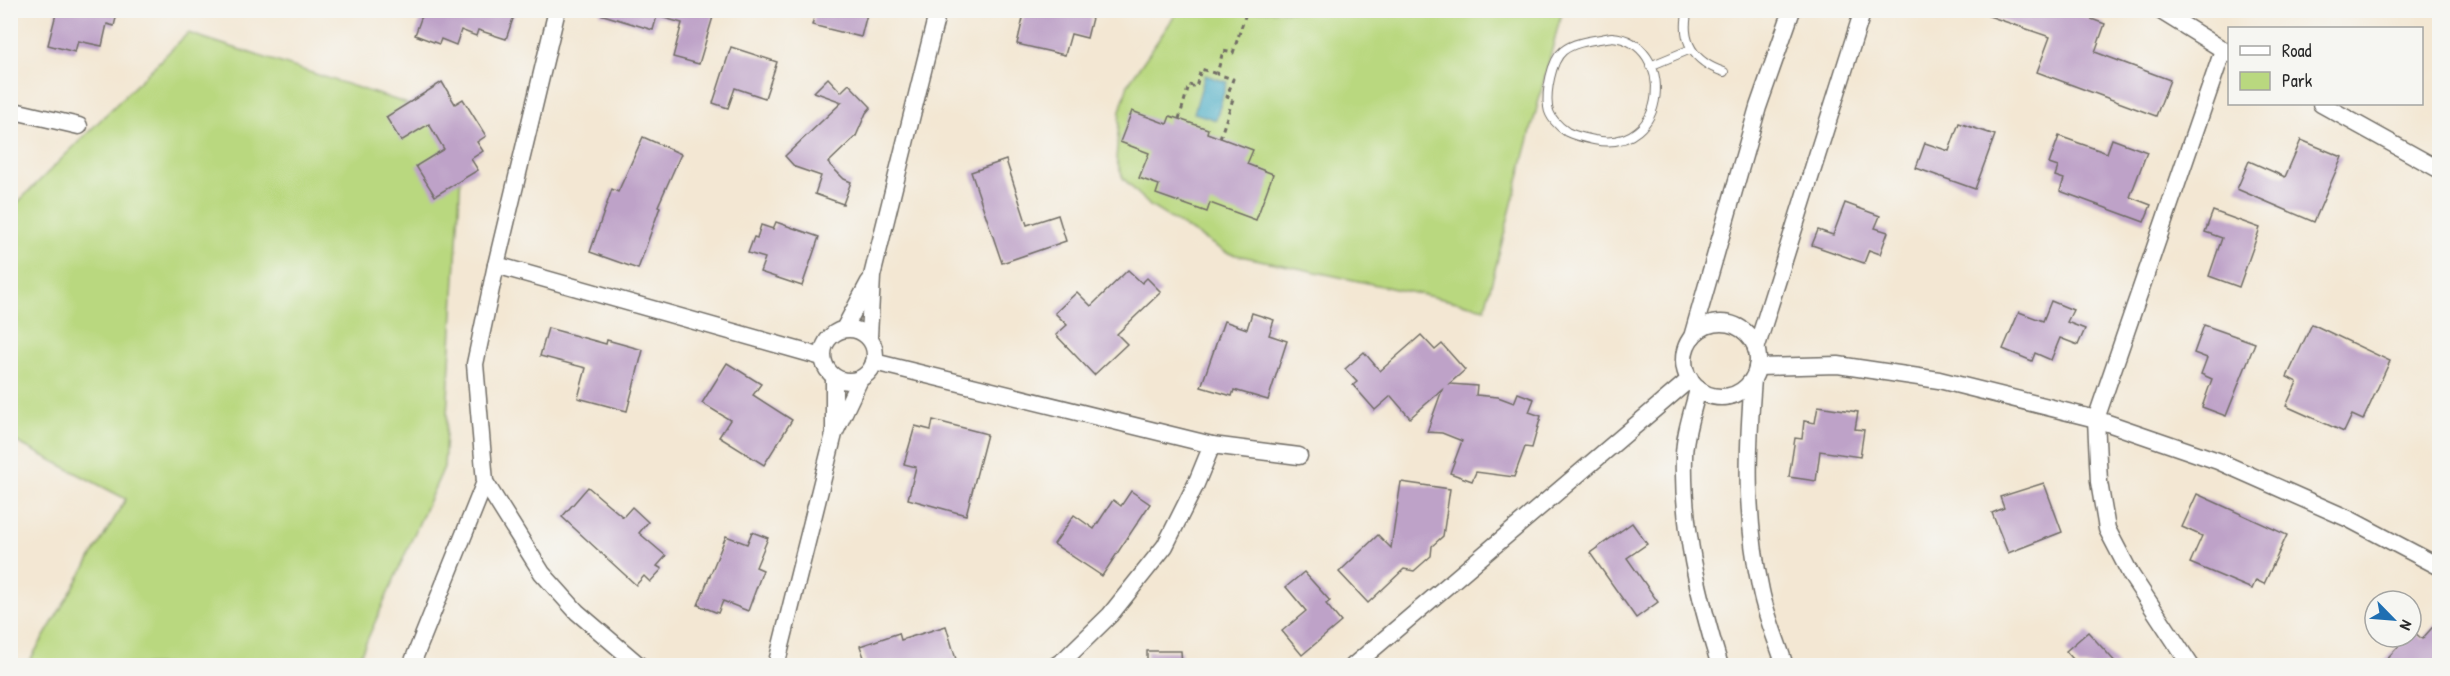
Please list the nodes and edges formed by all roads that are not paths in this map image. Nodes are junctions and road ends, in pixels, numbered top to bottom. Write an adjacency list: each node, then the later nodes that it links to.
1 (557, 10): 15 (street)
2 (938, 10): 16 (street)
3 (1688, 10): 7 (lane)
4 (1792, 10): 18 (street)
5 (1863, 10): 20 (street)
6 (2158, 10): 8 (street)
7 (1692, 49): 9 (lane); 10 (lane)
8 (2226, 52): 27 (street)
9 (1650, 66): 9 (lane)
10 (1724, 72)
11 (2323, 105): 14 (street)
12 (10, 110): 13 (street)
13 (79, 126)
14 (2439, 170)
15 (496, 265): 21 (street); 31 (street)
16 (872, 276): 17 (street); 19 (street)
17 (844, 329): 19 (street); 21 (street)
18 (1692, 337): 20 (street); 26 (street)
19 (869, 338): 22 (street)
20 (1756, 349): 23 (street)
21 (822, 357): 24 (street)
22 (874, 362): 25 (street); 29 (street)
23 (1755, 373): 26 (street); 27 (street); 39 (street)
24 (834, 377): 25 (street); 28 (street)
25 (860, 379): 28 (street)
26 (1694, 384): 37 (street); 38 (street)
27 (2096, 418): 32 (street); 40 (street)
28 (834, 434): 35 (street)
29 (1212, 445): 30 (street); 36 (street)
30 (1299, 456)
31 (485, 482): 33 (street); 34 (street)
32 (2439, 567)
33 (411, 666)
34 (640, 666)
35 (777, 666)
36 (1055, 666)
37 (1353, 666)
38 (1720, 666)
39 (1785, 666)
40 (2191, 666)

